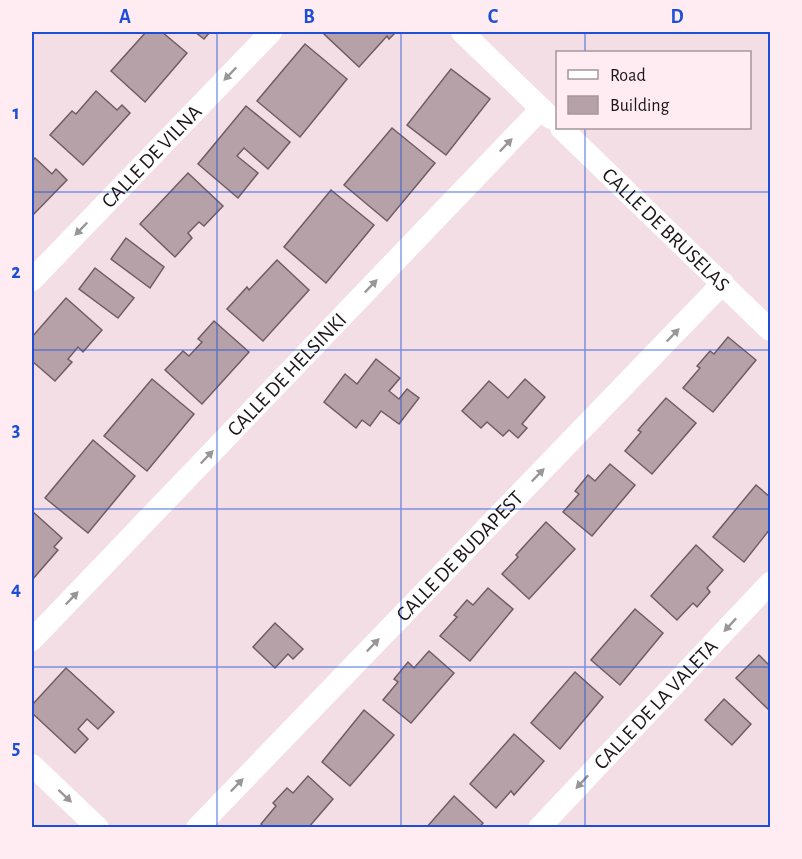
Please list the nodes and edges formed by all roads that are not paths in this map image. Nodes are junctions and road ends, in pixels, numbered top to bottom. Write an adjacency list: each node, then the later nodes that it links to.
1 (271, 32): 5 (street, CALLE DE VILNA, one-way to 5)
2 (462, 32): 3 (street)
3 (549, 116): 9 (street, CALLE DE HELSINKI, one-way to 3)
4 (562, 129): 6 (street, CALLE DE BRUSELAS)
5 (32, 280)
6 (723, 283): 7 (street, CALLE DE BRUSELAS); 12 (street, CALLE DE BUDAPEST, one-way to 6)
7 (771, 330)
8 (771, 583): 13 (street, CALLE DE LA VALETA, one-way to 13)
9 (32, 640)
10 (32, 765): 11 (street, one-way to 11)
11 (98, 828)
12 (197, 828)
13 (539, 828)

